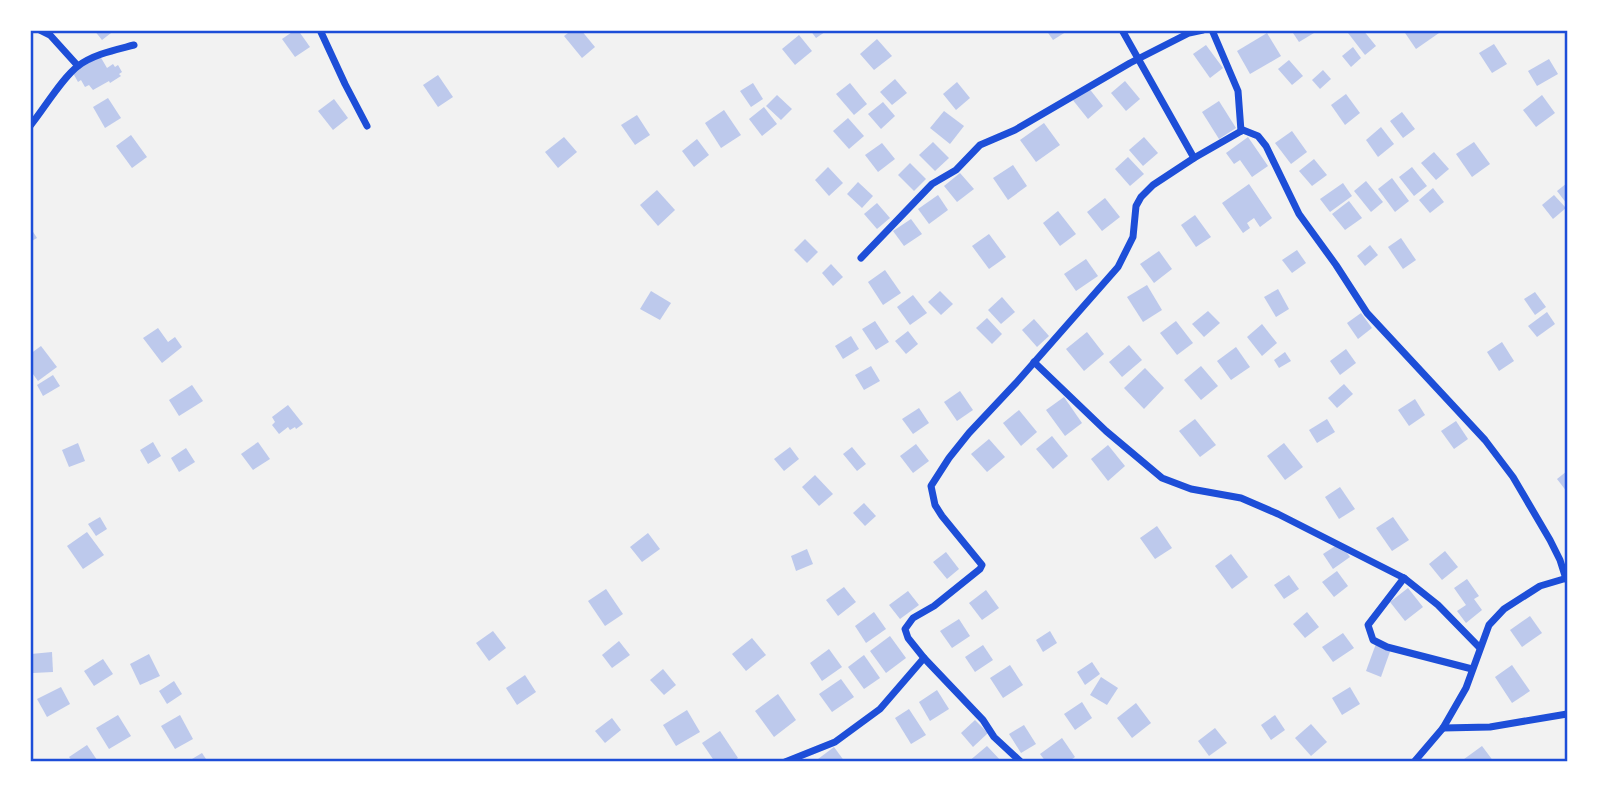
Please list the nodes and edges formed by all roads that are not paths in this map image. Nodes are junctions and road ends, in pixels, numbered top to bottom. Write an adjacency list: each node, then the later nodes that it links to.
1 (40, 30): 8 (street)
2 (320, 30): 10 (street)
3 (1122, 30): 7 (street)
4 (1203, 30): 7 (street)
5 (1212, 30): 11 (street)
6 (134, 45): 8 (street)
7 (1138, 60): 12 (street); 13 (street)
8 (78, 66): 9 (street)
9 (30, 126)
10 (367, 126)
11 (1241, 131): 12 (street); 16 (street)
12 (1195, 158): 14 (street)
13 (861, 258)
14 (1034, 362): 15 (street); 18 (street)
15 (1404, 578): 17 (street); 19 (street)
16 (1567, 579): 17 (street)
17 (1479, 648): 19 (street)
18 (924, 658): 22 (street); 23 (street)
19 (1472, 669): 21 (street)
20 (1567, 714): 21 (street)
21 (1443, 728): 24 (street)
22 (785, 762)
23 (1021, 762)
24 (1414, 762)

